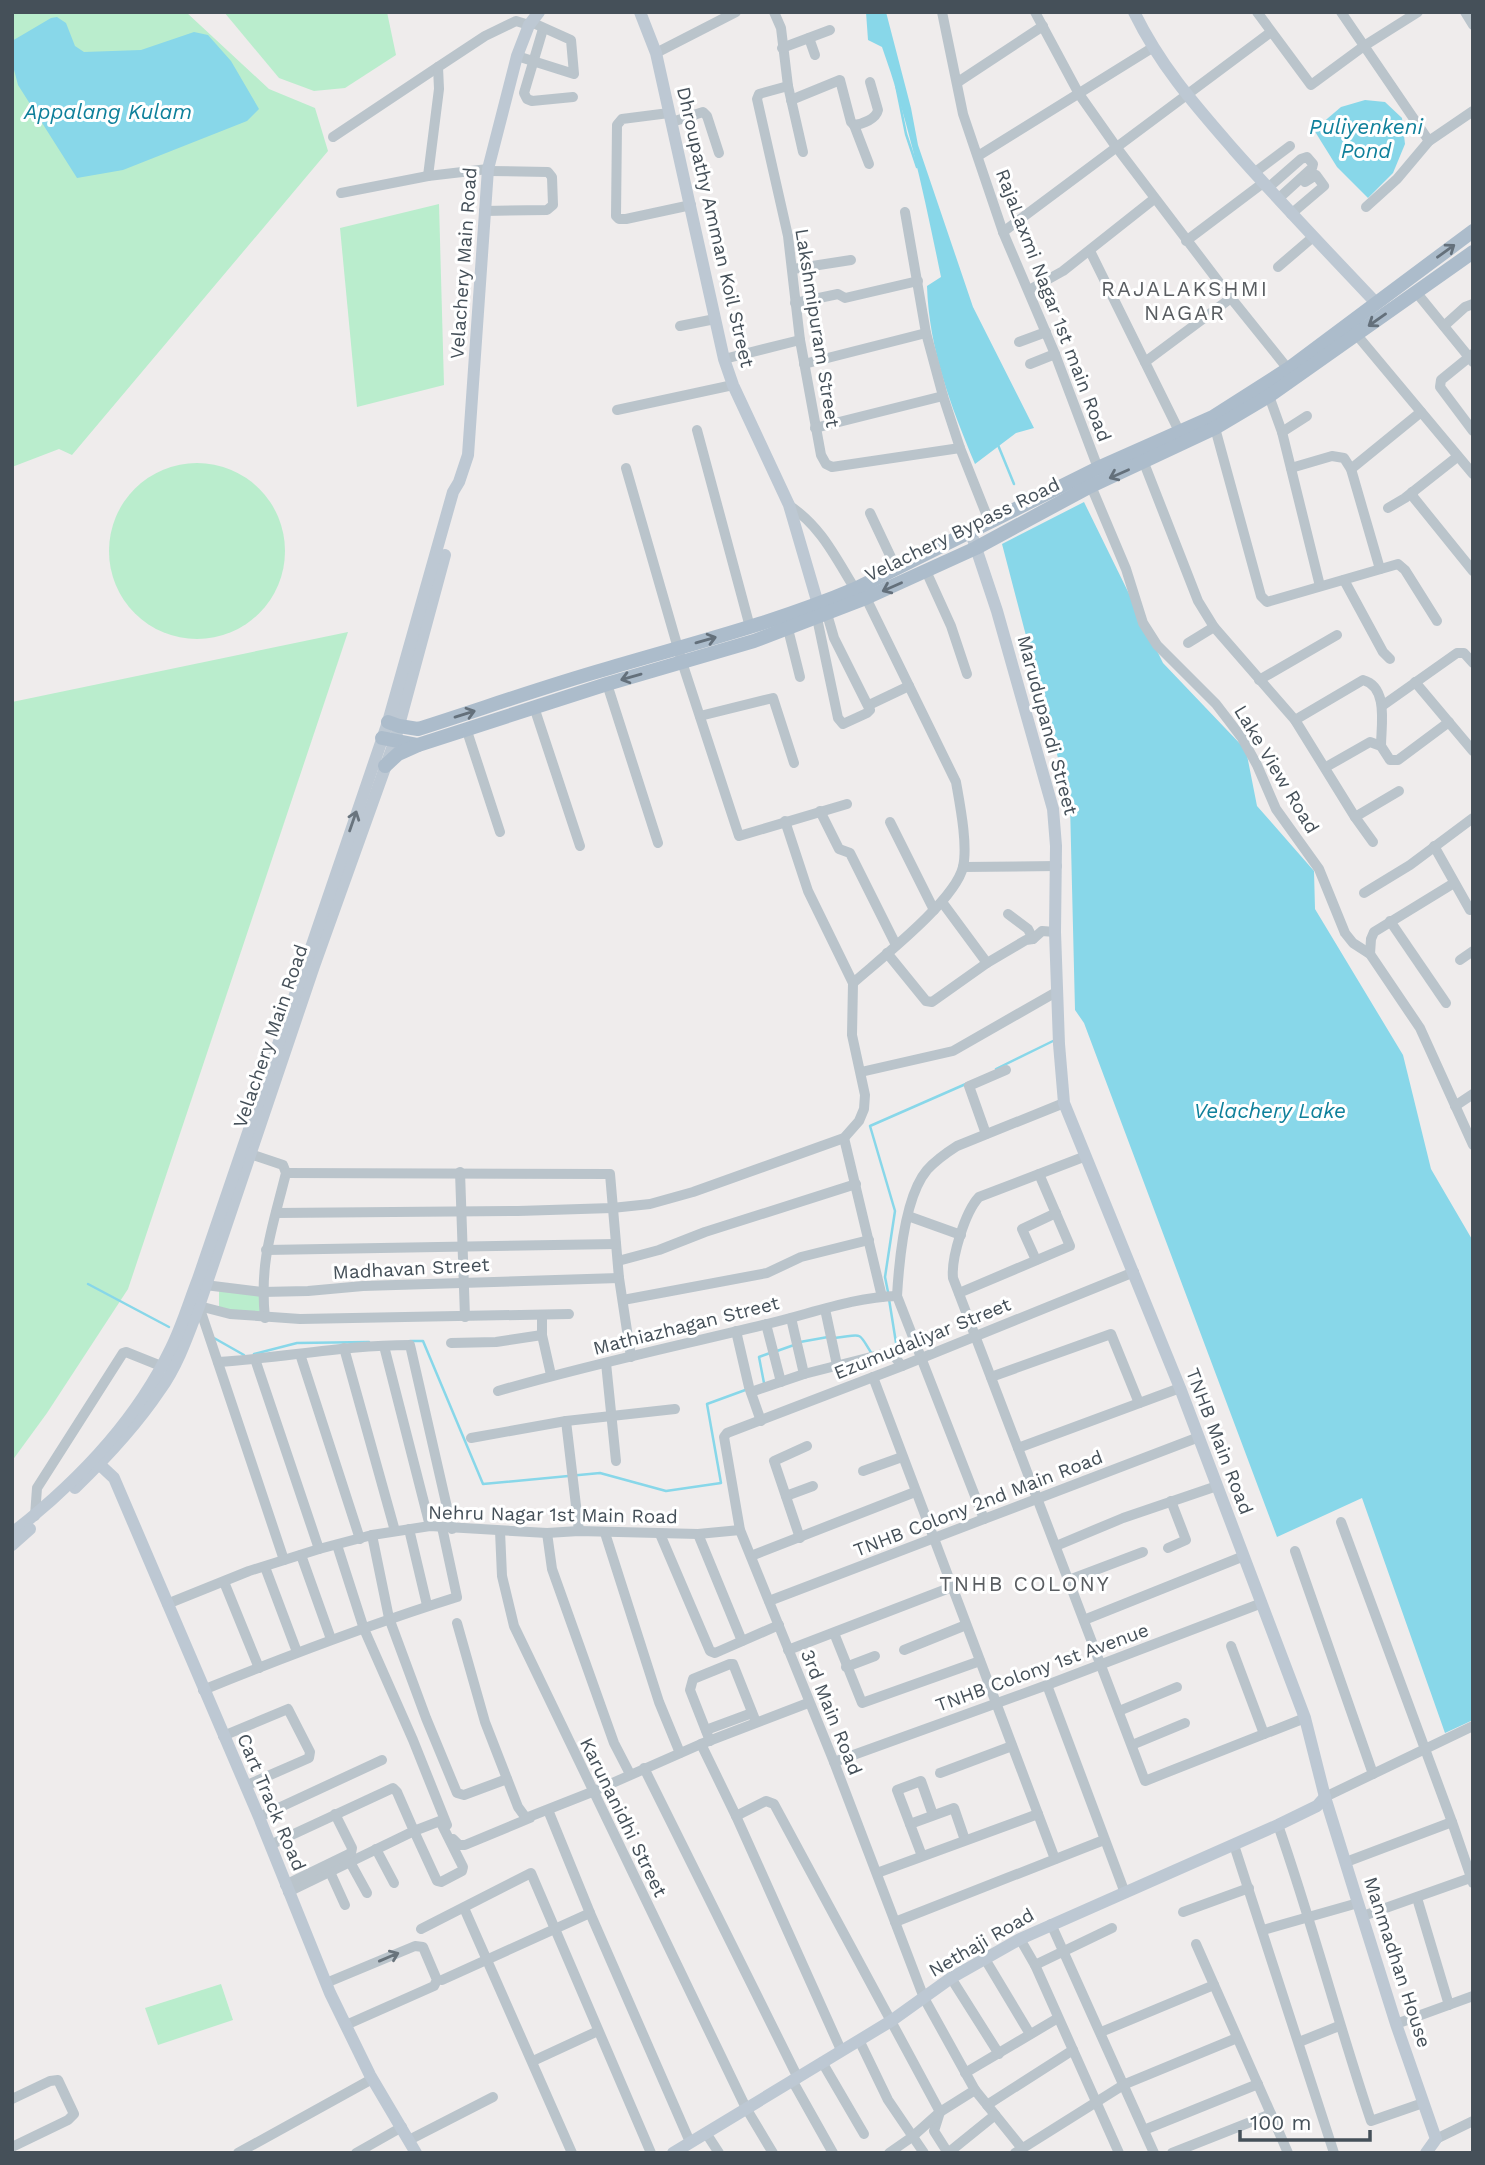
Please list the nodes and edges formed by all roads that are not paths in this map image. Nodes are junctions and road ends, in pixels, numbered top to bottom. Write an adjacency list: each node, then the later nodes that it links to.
1 (640, 12): 21 (street, Dhroupathy Amman Koil Street)
2 (736, 12): 21 (street)
3 (774, 12): 19 (street)
4 (942, 12): 27 (street, RajaLaxmi Nagar 1st main Road)
5 (1035, 12): 13 (street)
6 (1134, 12): 20 (street)
7 (1257, 12): 16 (street)
8 (1340, 12): 18 (street)
9 (1418, 12): 18 (street)
10 (1465, 12): 12 (street)
11 (533, 20): 14 (street); 23 (street, Velachery Main Road); 25 (street)
12 (1473, 25)
13 (1043, 26): 27 (street); 29 (street)
14 (543, 29): 24 (street); 24 (street)
15 (830, 30): 17 (street)
16 (1271, 32): 18 (street); 30 (street)
17 (809, 38): 19 (street); 22 (street)
18 (1364, 46): 37 (street)
19 (782, 48): 28 (street)
20 (1152, 48): 29 (street); 30 (street)
21 (656, 53): 34 (street, Dhroupathy Amman Koil Street)
22 (815, 55)
23 (517, 56): 24 (street); 44 (street, Velachery Main Road)
24 (532, 60): 31 (street)
25 (438, 67): 36 (street); 45 (street)
26 (870, 82): 35 (street)
27 (958, 82): 42 (street, RajaLaxmi Nagar 1st main Road)
28 (788, 86): 32 (street); 63 (street, Lakshmipuram Street)
29 (1079, 94): 39 (street); 42 (street)
30 (1187, 96): 39 (street); 46 (street)
31 (573, 97)
32 (792, 100): 35 (street); 40 (street)
33 (1473, 111): 37 (street)
34 (671, 117): 41 (street); 50 (street, Dhroupathy Amman Koil Street); 50 (street)
35 (854, 125): 43 (street)
36 (333, 137)
37 (1429, 141): 51 (street)
38 (1290, 146): 46 (street)
39 (1117, 148): 48 (street); 55 (street)
40 (803, 152)
41 (719, 153)
42 (978, 156): 55 (street, RajaLaxmi Nagar 1st main Road)
43 (869, 164)
44 (488, 170): 45 (street); 52 (street, Velachery Main Road); 52 (street)
45 (428, 176): 47 (street)
46 (1262, 181): 49 (street); 49 (street); 58 (street)
47 (341, 193)
48 (1154, 199): 58 (street); 59 (street)
49 (1280, 201): 54 (street); 54 (street)
50 (691, 205): 71 (street, Dhroupathy Amman Koil Street)
51 (1366, 207)
52 (484, 211): 144 (street, Velachery Main Road)
53 (905, 212): 64 (street)
54 (1292, 214): 57 (street)
55 (1003, 232): 65 (street, RajaLaxmi Nagar 1st main Road)
56 (1473, 232): 69 (main road, Velachery Bypass Road, one-way to 56)
57 (1313, 237): 62 (street); 69 (street)
58 (1186, 241): 67 (street)
59 (1090, 251): 65 (street); 82 (street)
60 (1473, 252): 66 (main road, Velachery Bypass Road)
61 (851, 260): 63 (street)
62 (1278, 267)
63 (793, 269): 68 (street, Lakshmipuram Street)
64 (918, 281): 68 (street); 75 (street)
65 (1029, 290): 74 (street, RajaLaxmi Nagar 1st main Road)
66 (1416, 292): 73 (street); 76 (main road, Velachery Bypass Road, one-way to 76)
67 (1231, 298): 82 (street); 85 (street)
68 (795, 303): 77 (street, Lakshmipuram Street)
69 (1376, 303): 85 (main road, Velachery Bypass Road)
70 (1473, 304): 73 (street)
71 (715, 319): 72 (street); 81 (street, Dhroupathy Amman Koil Street)
72 (680, 326)
73 (1444, 326): 80 (street)
74 (1046, 332): 78 (street); 79 (street, RajaLaxmi Nagar 1st main Road)
75 (926, 333): 83 (street); 87 (street)
76 (1356, 334): 88 (main road, Velachery Bypass Road); 90 (street)
77 (800, 340): 81 (street); 83 (street, Lakshmipuram Street)
78 (1019, 342)
79 (1055, 355): 84 (street); 102 (street, RajaLaxmi Nagar 1st main Road)
80 (1472, 358): 95 (street)
81 (724, 359): 86 (street, Dhroupathy Amman Koil Street)
82 (1145, 362): 97 (street)
83 (804, 364): 92 (street, Lakshmipuram Street)
84 (1030, 364)
85 (1288, 369): 97 (main road, Velachery Bypass Road)
86 (733, 385): 89 (street); 108 (street, Dhroupathy Amman Koil Street)
87 (943, 396): 92 (street); 98 (street)
88 (1269, 396): 93 (main road, Velachery Bypass Road); 96 (street)
89 (617, 411)
90 (1421, 412): 99 (street); 104 (street)
91 (1307, 416): 96 (street)
92 (815, 428): 98 (street, Lakshmipuram Street)
93 (1215, 428): 100 (main road, Velachery Bypass Road); 119 (street)
94 (697, 430): 123 (street)
95 (1473, 431)
96 (1282, 432): 103 (street)
97 (1180, 433): 102 (main road, Velachery Bypass Road)
98 (960, 449): 111 (street)
99 (1457, 457): 105 (street); 107 (street)
100 (1144, 463): 106 (main road, Velachery Bypass Road, one-way to 106); 124 (street)
101 (626, 468): 128 (street)
102 (1098, 468): 111 (main road, Velachery Bypass Road)
103 (1291, 468): 104 (street); 119 (street)
104 (1351, 468): 115 (street)
105 (1473, 474)
106 (1091, 486): 113 (main road, Velachery Bypass Road); 178 (street, Lake View Road)
107 (1412, 492): 109 (street); 116 (street)
108 (789, 505): 120 (street); 121 (street, Dhroupathy Amman Koil Street)
109 (1388, 508)
110 (870, 513): 114 (street)
111 (989, 521): 112 (main road, Velachery Bypass Road)
112 (970, 530): 113 (street, Marudupandi Street); 114 (main road, Velachery Bypass Road)
113 (976, 548): 117 (main road, Velachery Bypass Road); 163 (street, Marudupandi Street)
114 (896, 568): 120 (main road, Velachery Bypass Road)
115 (1380, 569): 118 (street); 122 (street)
116 (1473, 570)
117 (926, 571): 120 (main road, Velachery Bypass Road, one-way to 120); 132 (street)
118 (1344, 580): 119 (street); 129 (street)
119 (1320, 586)
120 (860, 594): 121 (main road, Velachery Bypass Road); 136 (street)
121 (821, 612): 123 (main road, Velachery Bypass Road); 125 (main road, Velachery Bypass Road); 137 (street); 137 (street)
122 (1437, 621)
123 (750, 627): 128 (main road, Velachery Bypass Road, one-way to 123)
124 (1214, 627): 127 (street); 133 (street)
125 (785, 630): 128 (main road, Velachery Bypass Road); 131 (street)
126 (1337, 635): 133 (street)
127 (1188, 643)
128 (680, 655): 135 (main road, Velachery Bypass Road, one-way to 135); 140 (street); 144 (main road, Velachery Bypass Road, one-way to 128)
129 (1390, 659)
130 (1473, 663): 134 (street)
131 (797, 673)
132 (967, 674)
133 (1259, 680): 141 (street)
134 (1415, 682): 138 (street); 142 (street)
135 (607, 684): 139 (main road, Velachery Bypass Road); 160 (street)
136 (909, 686): 137 (street); 164 (street)
137 (869, 705)
138 (1382, 706): 141 (street); 146 (street)
139 (534, 707): 143 (main road, Velachery Bypass Road); 161 (street)
140 (700, 716): 148 (street); 156 (street)
141 (1295, 720): 150 (street)
142 (1449, 722): 146 (street); 147 (street)
143 (466, 728): 145 (main road, Velachery Bypass Road); 158 (street)
144 (391, 732): 145 (main road, Velachery Bypass Road); 149 (street, Velachery Main Road); 239 (street, Velachery Main Road, one-way to 144)
145 (418, 744): 149 (main road)
146 (1381, 746): 150 (street)
147 (1473, 751)
148 (794, 763)
149 (385, 766): 192 (street, Velachery Main Road)
150 (1325, 767): 154 (street)
151 (1399, 791): 154 (street)
152 (848, 804): 153 (street)
153 (820, 811): 156 (street); 175 (street)
154 (1355, 817): 159 (street)
155 (1473, 818): 162 (street)
156 (785, 821): 181 (street)
157 (890, 822): 169 (street)
158 (500, 832)
159 (1374, 842)
160 (658, 843)
161 (580, 846)
162 (1434, 846): 165 (street); 166 (street)
163 (1057, 866): 164 (street); 173 (street, Marudupandi Street)
164 (963, 867): 168 (street)
165 (1454, 883): 167 (street); 172 (street)
166 (1364, 893)
167 (1469, 896): 170 (street)
168 (942, 902): 169 (street); 180 (street)
169 (934, 910): 175 (street)
170 (1470, 910)
171 (1008, 914): 174 (street)
172 (1390, 921): 178 (street); 183 (street)
173 (1055, 932): 174 (street); 182 (street, Marudupandi Street)
174 (1032, 939): 180 (street)
175 (896, 945): 177 (street)
176 (1473, 951): 179 (street)
177 (887, 953): 180 (street); 181 (street)
178 (1370, 954): 188 (street, Lake View Road)
179 (1460, 960)
180 (988, 962)
181 (853, 983): 185 (street)
182 (1058, 991): 185 (street); 187 (street, Marudupandi Street)
183 (1446, 1003)
184 (1006, 1070): 189 (street)
185 (861, 1072): 190 (street)
186 (1473, 1094): 188 (street)
187 (1064, 1103): 189 (street); 193 (street, TNHB Main Road)
188 (1455, 1106): 191 (street, Lake View Road)
189 (986, 1135): 202 (street)
190 (844, 1138): 197 (street); 198 (street)
191 (1473, 1145)
192 (250, 1154): 195 (street); 213 (street, Velachery Main Road)
193 (1086, 1156): 196 (street); 210 (street, TNHB Main Road)
194 (460, 1172): 195 (street); 198 (street); 199 (street)
195 (286, 1173): 200 (street)
196 (1039, 1174): 201 (street); 203 (street)
197 (856, 1184): 204 (street); 209 (street)
198 (612, 1208): 199 (street); 205 (street)
199 (461, 1212): 200 (street); 206 (street)
200 (276, 1213): 207 (street)
201 (1056, 1213): 208 (street); 208 (street)
202 (908, 1216): 203 (street); 216 (street)
203 (961, 1235): 215 (street)
204 (869, 1240): 216 (street); 217 (street)
205 (615, 1244): 206 (street); 209 (street)
206 (463, 1247): 207 (street); 212 (street)
207 (266, 1250): 214 (street)
208 (1036, 1260): 215 (street)
209 (618, 1261): 211 (street)
210 (1133, 1272): 228 (street, Ezumudaliyar Street); 246 (street, TNHB Main Road)
211 (620, 1278): 212 (street, Madhavan Street); 217 (street)
212 (463, 1282): 214 (street, Madhavan Street); 222 (street)
213 (205, 1285): 214 (street, Madhavan Street); 218 (street, Velachery Main Road)
214 (262, 1292): 223 (street)
215 (959, 1293): 228 (street)
216 (889, 1296): 219 (street, Mathiazhagan Street); 234 (street)
217 (622, 1300): 233 (street)
218 (199, 1306): 223 (street); 236 (street); 261 (street, Velachery Main Road)
219 (825, 1310): 224 (street, Mathiazhagan Street); 238 (street)
220 (569, 1314): 221 (street)
221 (542, 1315): 222 (street); 227 (street)
222 (466, 1317): 223 (street)
223 (265, 1318)
224 (791, 1318): 225 (street, Mathiazhagan Street); 241 (street)
225 (766, 1324): 226 (street, Mathiazhagan Street); 245 (street)
226 (736, 1331): 233 (street, Mathiazhagan Street); 248 (street)
227 (542, 1335): 229 (street); 242 (street)
228 (975, 1336): 234 (street, Ezumudaliyar Street); 244 (street)
229 (450, 1343)
230 (384, 1346): 231 (street); 272 (street); 272 (street)
231 (344, 1348): 232 (street); 275 (street)
232 (300, 1354): 235 (street); 285 (street)
233 (631, 1357): 237 (street, Mathiazhagan Street)
234 (920, 1358): 240 (street, Ezumudaliyar Street); 270 (street)
235 (255, 1360): 236 (street); 291 (street)
236 (218, 1362): 297 (street)
237 (606, 1363): 242 (street, Mathiazhagan Street); 251 (street)
238 (837, 1365): 240 (street); 241 (street)
239 (161, 1366): 269 (street, Velachery Main Road); 269 (street)
240 (902, 1366): 243 (street, Ezumudaliyar Street)
241 (804, 1374): 245 (street)
242 (551, 1376): 247 (street, Mathiazhagan Street)
243 (873, 1377): 253 (street, Ezumudaliyar Street); 259 (street)
244 (991, 1377): 249 (street); 258 (street)
245 (781, 1382): 248 (street)
246 (1180, 1388): 249 (street); 255 (street, TNHB Main Road)
247 (498, 1391)
248 (751, 1392): 253 (street)
249 (1139, 1404): 258 (street)
250 (675, 1409): 251 (street)
251 (611, 1418): 252 (street); 260 (street)
252 (566, 1421): 256 (street); 277 (street)
253 (761, 1421): 254 (street, Ezumudaliyar Street)
254 (724, 1435): 274 (street, 3rd Main Road)
255 (1199, 1437): 264 (street, TNHB Main Road); 267 (street, TNHB Colony 2nd Main Road)
256 (471, 1438)
257 (807, 1446): 266 (street)
258 (1018, 1448): 267 (street)
259 (902, 1457): 262 (street); 265 (street)
260 (616, 1461)
261 (99, 1464): 287 (street, Velachery Main Road); 304 (street, Cart Track Road)
262 (863, 1471)
263 (813, 1486): 266 (street)
264 (1217, 1486): 268 (street); 296 (street, TNHB Main Road)
265 (915, 1492): 284 (street); 286 (street)
266 (786, 1496): 284 (street)
267 (1038, 1498): 270 (street, TNHB Colony 2nd Main Road); 289 (street)
268 (1171, 1501): 289 (street); 290 (street)
269 (35, 1516): 278 (street, Velachery Main Road)
270 (984, 1519): 286 (street, TNHB Colony 2nd Main Road)
271 (1341, 1522): 339 (street)
272 (441, 1527): 273 (street, Nehru Nagar 1st Main Road); 276 (street, Nehru Nagar 1st Main Road); 305 (street)
273 (409, 1530): 275 (street, Nehru Nagar 1st Main Road); 305 (street)
274 (740, 1530): 282 (street, Nehru Nagar 1st Main Road); 295 (street, 3rd Main Road)
275 (395, 1531): 283 (street, Nehru Nagar 1st Main Road)
276 (500, 1531): 279 (street, Nehru Nagar 1st Main Road); 349 (street, Karunanidhi Street)
277 (579, 1531): 279 (street, Nehru Nagar 1st Main Road); 280 (street, Nehru Nagar 1st Main Road)
278 (12, 1533)
279 (547, 1533): 345 (street)
280 (606, 1533): 281 (street, Nehru Nagar 1st Main Road); 340 (street)
281 (660, 1534): 282 (street, Nehru Nagar 1st Main Road); 314 (street)
282 (698, 1534): 314 (street)
283 (372, 1535): 285 (street, Nehru Nagar 1st Main Road); 306 (street)
284 (800, 1538): 295 (street)
285 (360, 1539): 288 (street, Nehru Nagar 1st Main Road)
286 (933, 1539): 301 (street); 302 (street, TNHB Colony 2nd Main Road)
287 (12, 1545)
288 (337, 1545): 291 (street, Nehru Nagar 1st Main Road); 311 (street)
289 (1056, 1546): 299 (street)
290 (1168, 1548)
291 (319, 1549): 294 (street, Nehru Nagar 1st Main Road)
292 (1295, 1551): 346 (street)
293 (1143, 1552): 299 (street)
294 (301, 1555): 297 (street, Nehru Nagar 1st Main Road); 313 (street)
295 (751, 1556): 302 (street, 3rd Main Road)
296 (1244, 1556): 303 (street, TNHB Main Road); 307 (street)
297 (284, 1560): 298 (street, Nehru Nagar 1st Main Road)
298 (265, 1567): 300 (street, Nehru Nagar 1st Main Road); 318 (street)
299 (1069, 1580): 307 (street)
300 (224, 1582): 304 (street, Nehru Nagar 1st Main Road); 323 (street)
301 (952, 1587): 310 (street); 312 (street)
302 (769, 1601): 309 (street, 3rd Main Road)
303 (1262, 1603): 321 (street, TNHB Colony 1st Avenue); 331 (street, TNHB Main Road)
304 (167, 1604): 326 (street, Cart Track Road)
305 (427, 1605): 306 (street)
306 (389, 1618): 311 (street); 347 (street)
307 (1084, 1620): 321 (street)
308 (457, 1623): 347 (street)
309 (779, 1625): 314 (street); 316 (street, 3rd Main Road)
310 (966, 1625): 317 (street); 320 (street)
311 (364, 1629): 313 (street); 357 (street)
312 (834, 1633): 316 (street); 322 (street)
313 (331, 1639): 318 (street)
314 (742, 1641)
315 (1231, 1646): 334 (street)
316 (788, 1650): 327 (street, 3rd Main Road)
317 (904, 1650)
318 (297, 1652): 323 (street)
319 (875, 1656): 322 (street)
320 (980, 1661): 322 (street); 328 (street)
321 (1101, 1664): 324 (street, TNHB Colony 1st Avenue); 329 (street)
322 (846, 1667)
323 (259, 1668): 326 (street)
324 (1047, 1685): 328 (street, TNHB Colony 1st Avenue); 363 (street)
325 (1177, 1687): 329 (street)
326 (203, 1690): 335 (street, Cart Track Road)
327 (808, 1703): 330 (street); 342 (street, 3rd Main Road)
328 (996, 1703): 338 (street); 342 (street, TNHB Colony 1st Avenue)
329 (1119, 1711): 337 (street)
330 (754, 1717): 336 (street); 336 (street)
331 (1305, 1718): 334 (street); 350 (street, TNHB Main Road)
332 (1185, 1723): 337 (street)
333 (1472, 1728): 339 (street)
334 (1264, 1734): 337 (street)
335 (223, 1736): 348 (street, Cart Track Road); 348 (street)
336 (706, 1738): 340 (street); 355 (street)
337 (1132, 1745)
338 (1012, 1746): 344 (street); 353 (street)
339 (1424, 1750): 346 (street); 358 (street)
340 (680, 1753): 343 (street)
341 (382, 1760): 356 (street)
342 (834, 1762): 372 (street, 3rd Main Road)
343 (644, 1768): 345 (street); 424 (street)
344 (940, 1773)
345 (630, 1774): 349 (street)
346 (1373, 1774): 350 (street)
347 (507, 1779): 357 (street)
348 (245, 1786): 356 (street, Cart Track Road)
349 (592, 1792): 351 (street); 433 (street, Karunanidhi Street)
350 (1325, 1797): 360 (street, Nethaji Road); 369 (street, Manmadhan House)
351 (548, 1810): 357 (street); 384 (street)
352 (335, 1814): 361 (street); 364 (street); 375 (street)
353 (1038, 1814): 362 (street); 368 (street)
354 (933, 1815): 359 (street); 359 (street); 362 (street)
355 (736, 1816): 407 (street); 417 (street)
356 (259, 1817): 364 (street, Cart Track Road)
357 (530, 1818)
358 (1452, 1822): 369 (street); 373 (street)
359 (910, 1824): 367 (street)
360 (1278, 1825): 365 (street, Nethaji Road); 385 (street)
361 (414, 1831): 361 (street); 366 (street)
362 (965, 1840): 367 (street)
363 (1104, 1840): 368 (street); 378 (street)
364 (270, 1845): 375 (street, Cart Track Road)
365 (1234, 1845): 376 (street); 378 (street, Nethaji Road)
366 (376, 1849): 370 (street); 374 (street)
367 (922, 1856): 372 (street)
368 (1055, 1860): 387 (street)
369 (1346, 1861): 380 (street, Manmadhan House)
370 (350, 1862): 371 (street); 377 (street)
371 (330, 1872): 375 (street); 381 (street)
372 (877, 1873): 387 (street, 3rd Main Road)
373 (1472, 1879): 379 (street)
374 (394, 1883)
375 (287, 1888): 401 (street, Cart Track Road)
376 (1249, 1888): 383 (street); 392 (street)
377 (367, 1893)
378 (1125, 1893): 388 (street, Nethaji Road)
379 (1417, 1898): 386 (street); 405 (street)
380 (1358, 1903): 385 (street); 386 (street, Manmadhan House)
381 (345, 1905)
382 (464, 1908): 390 (street); 391 (street); 397 (street)
383 (1183, 1912)
384 (590, 1913): 391 (street); 445 (street)
385 (1307, 1916): 392 (street); 410 (street)
386 (1363, 1916): 408 (street, Manmadhan House)
387 (895, 1922): 404 (street, 3rd Main Road)
388 (1051, 1924): 393 (street, Nethaji Road); 395 (street)
389 (1112, 1928): 395 (street)
390 (422, 1929)
391 (556, 1929): 397 (street); 411 (street)
392 (1263, 1930): 416 (street)
393 (1020, 1939): 396 (street, Nethaji Road); 398 (street)
394 (1196, 1944): 402 (street)
395 (1063, 1951): 398 (street); 412 (street)
396 (985, 1958): 399 (street, Nethaji Road); 413 (street)
397 (487, 1960): 400 (street); 420 (street)
398 (1035, 1965): 406 (street)
399 (951, 1978): 404 (street, Nethaji Road); 419 (street)
400 (442, 1980)
401 (326, 1983): 409 (street, Cart Track Road); 409 (street, one-way to 409)
402 (1214, 1985): 412 (street); 414 (street)
403 (1473, 1996): 405 (street)
404 (924, 1998): 407 (street, Nethaji Road); 422 (street, 3rd Main Road)
405 (1449, 2004): 408 (street)
406 (1058, 2018): 413 (street); 418 (street)
407 (891, 2021): 415 (street, Nethaji Road); 434 (street)
408 (1396, 2024): 431 (street, Manmadhan House)
409 (346, 2025): 423 (street, Cart Track Road)
410 (1339, 2026): 416 (street); 431 (street)
411 (598, 2031): 420 (street); 452 (street)
412 (1101, 2032): 425 (street)
413 (1030, 2034): 419 (street)
414 (1237, 2038): 425 (street); 426 (street)
415 (859, 2040): 417 (street, Nethaji Road); 442 (street)
416 (1299, 2042): 464 (street)
417 (841, 2050): 421 (street, Nethaji Road)
418 (1073, 2050): 430 (street); 432 (street)
419 (999, 2054): 422 (street)
420 (533, 2061): 451 (street)
421 (822, 2062): 424 (street, Nethaji Road); 441 (street)
422 (965, 2073): 427 (street, 3rd Main Road)
423 (372, 2079): 438 (street, Cart Track Road); 448 (street)
424 (795, 2079): 433 (street, Nethaji Road); 456 (street)
425 (1125, 2084): 430 (street); 439 (street)
426 (1258, 2084): 435 (street); 439 (street)
427 (975, 2090): 432 (street, 3rd Main Road); 434 (street)
428 (493, 2097): 444 (street)
429 (12, 2099): 446 (street)
430 (1097, 2102): 447 (street); 460 (street)
431 (1423, 2102): 443 (street, Manmadhan House)
432 (987, 2105): 436 (street, 3rd Main Road)
433 (746, 2108): 440 (street, Nethaji Road); 455 (street, Karunanidhi Street)
434 (940, 2112): 442 (street); 459 (street)
435 (1271, 2114): 462 (street); 463 (street)
436 (995, 2116): 447 (street, 3rd Main Road); 459 (street)
437 (1473, 2121): 443 (street)
438 (402, 2127): 444 (street, Cart Track Road); 449 (street)
439 (1144, 2130): 461 (street)
440 (706, 2133): 445 (street, Nethaji Road); 454 (street)
441 (864, 2134)
442 (912, 2137): 457 (street); 458 (street)
443 (1436, 2139): 465 (street)
444 (409, 2140): 450 (street, Cart Track Road)
445 (690, 2142): 453 (street, Nethaji Road)
446 (12, 2147)
447 (1018, 2150)
448 (238, 2153)
449 (356, 2153)
450 (416, 2153)
451 (572, 2153)
452 (651, 2153)
453 (673, 2153)
454 (719, 2153)
455 (773, 2153)
456 (833, 2153)
457 (889, 2153)
458 (924, 2153)
459 (948, 2153)
460 (1119, 2153)
461 (1154, 2153)
462 (1172, 2153)
463 (1288, 2153)
464 (1334, 2153)
465 (1426, 2153)

